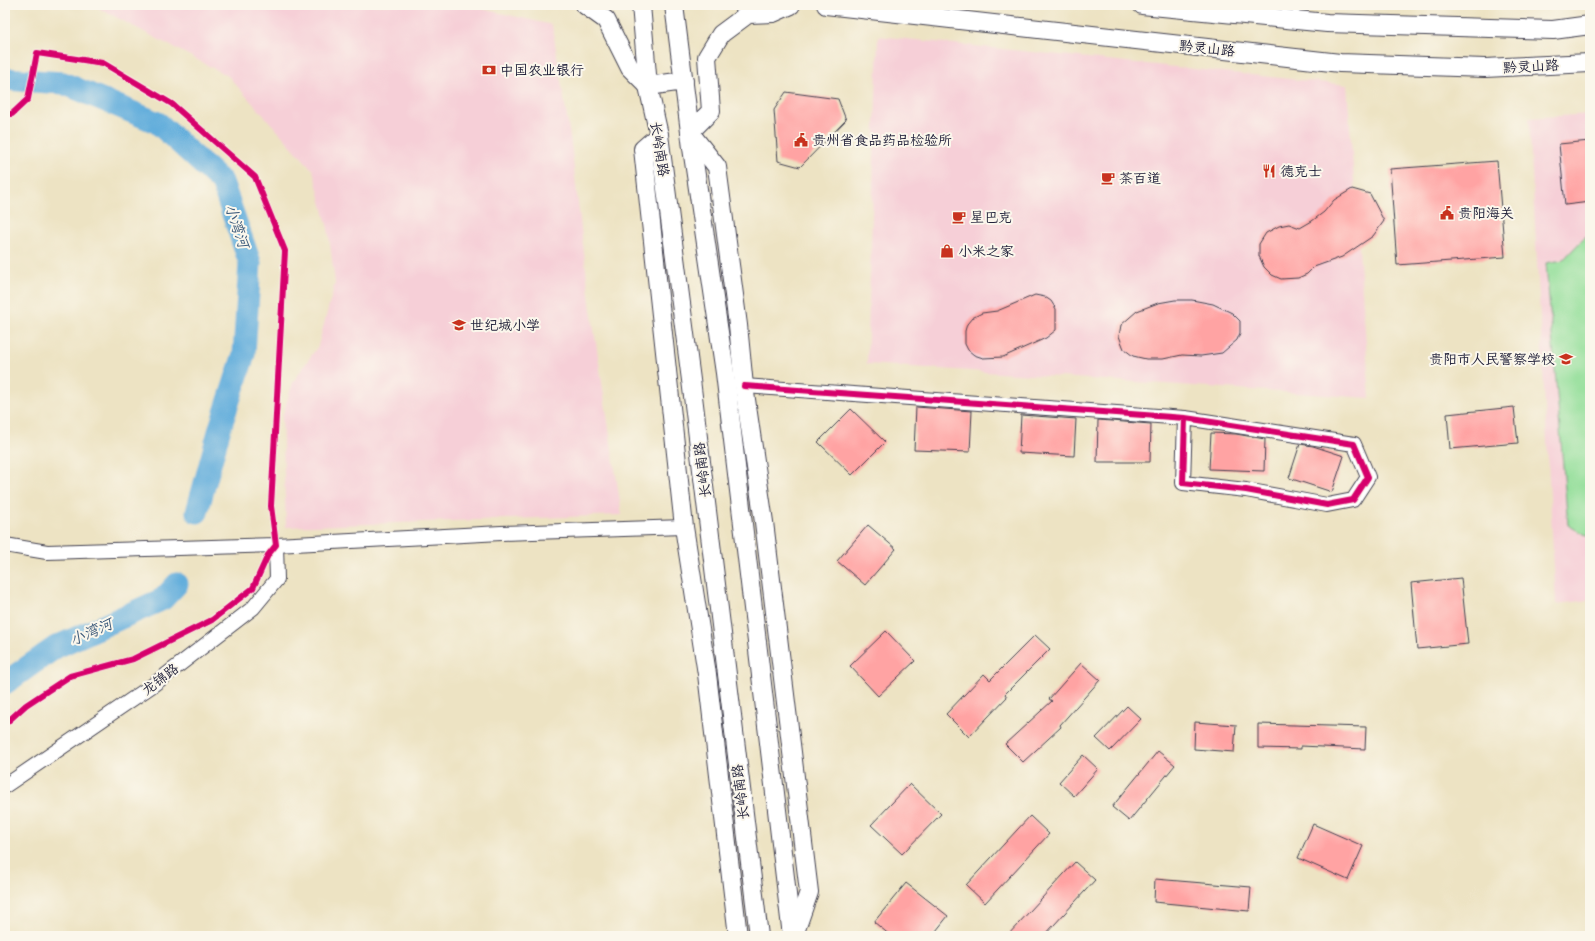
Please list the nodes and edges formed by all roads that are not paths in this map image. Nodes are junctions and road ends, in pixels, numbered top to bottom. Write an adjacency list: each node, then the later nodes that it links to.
1 (585, 5): 10 (main road)
2 (641, 5): 10 (main road, 长岭南路)
3 (674, 5): 9 (main road)
4 (791, 5): 11 (main road)
5 (826, 5): 8 (main road, 黔灵山路)
6 (1142, 5): 7 (main road)
7 (1590, 25)
8 (1590, 63)
9 (684, 81): 10 (main road); 11 (main road)
10 (648, 86): 12 (main road, 长岭南路)
11 (690, 132): 13 (main road); 21 (main road)
12 (659, 135): 15 (main road); 19 (main road, 长岭南路)
13 (744, 386): 14 (street); 21 (main road)
14 (1185, 418): 14 (street)
15 (684, 527): 16 (street); 20 (main road)
16 (276, 545): 17 (street); 18 (street, 龙锦路)
17 (5, 546)
18 (5, 786)
19 (756, 932)
20 (738, 936)
21 (793, 936)

